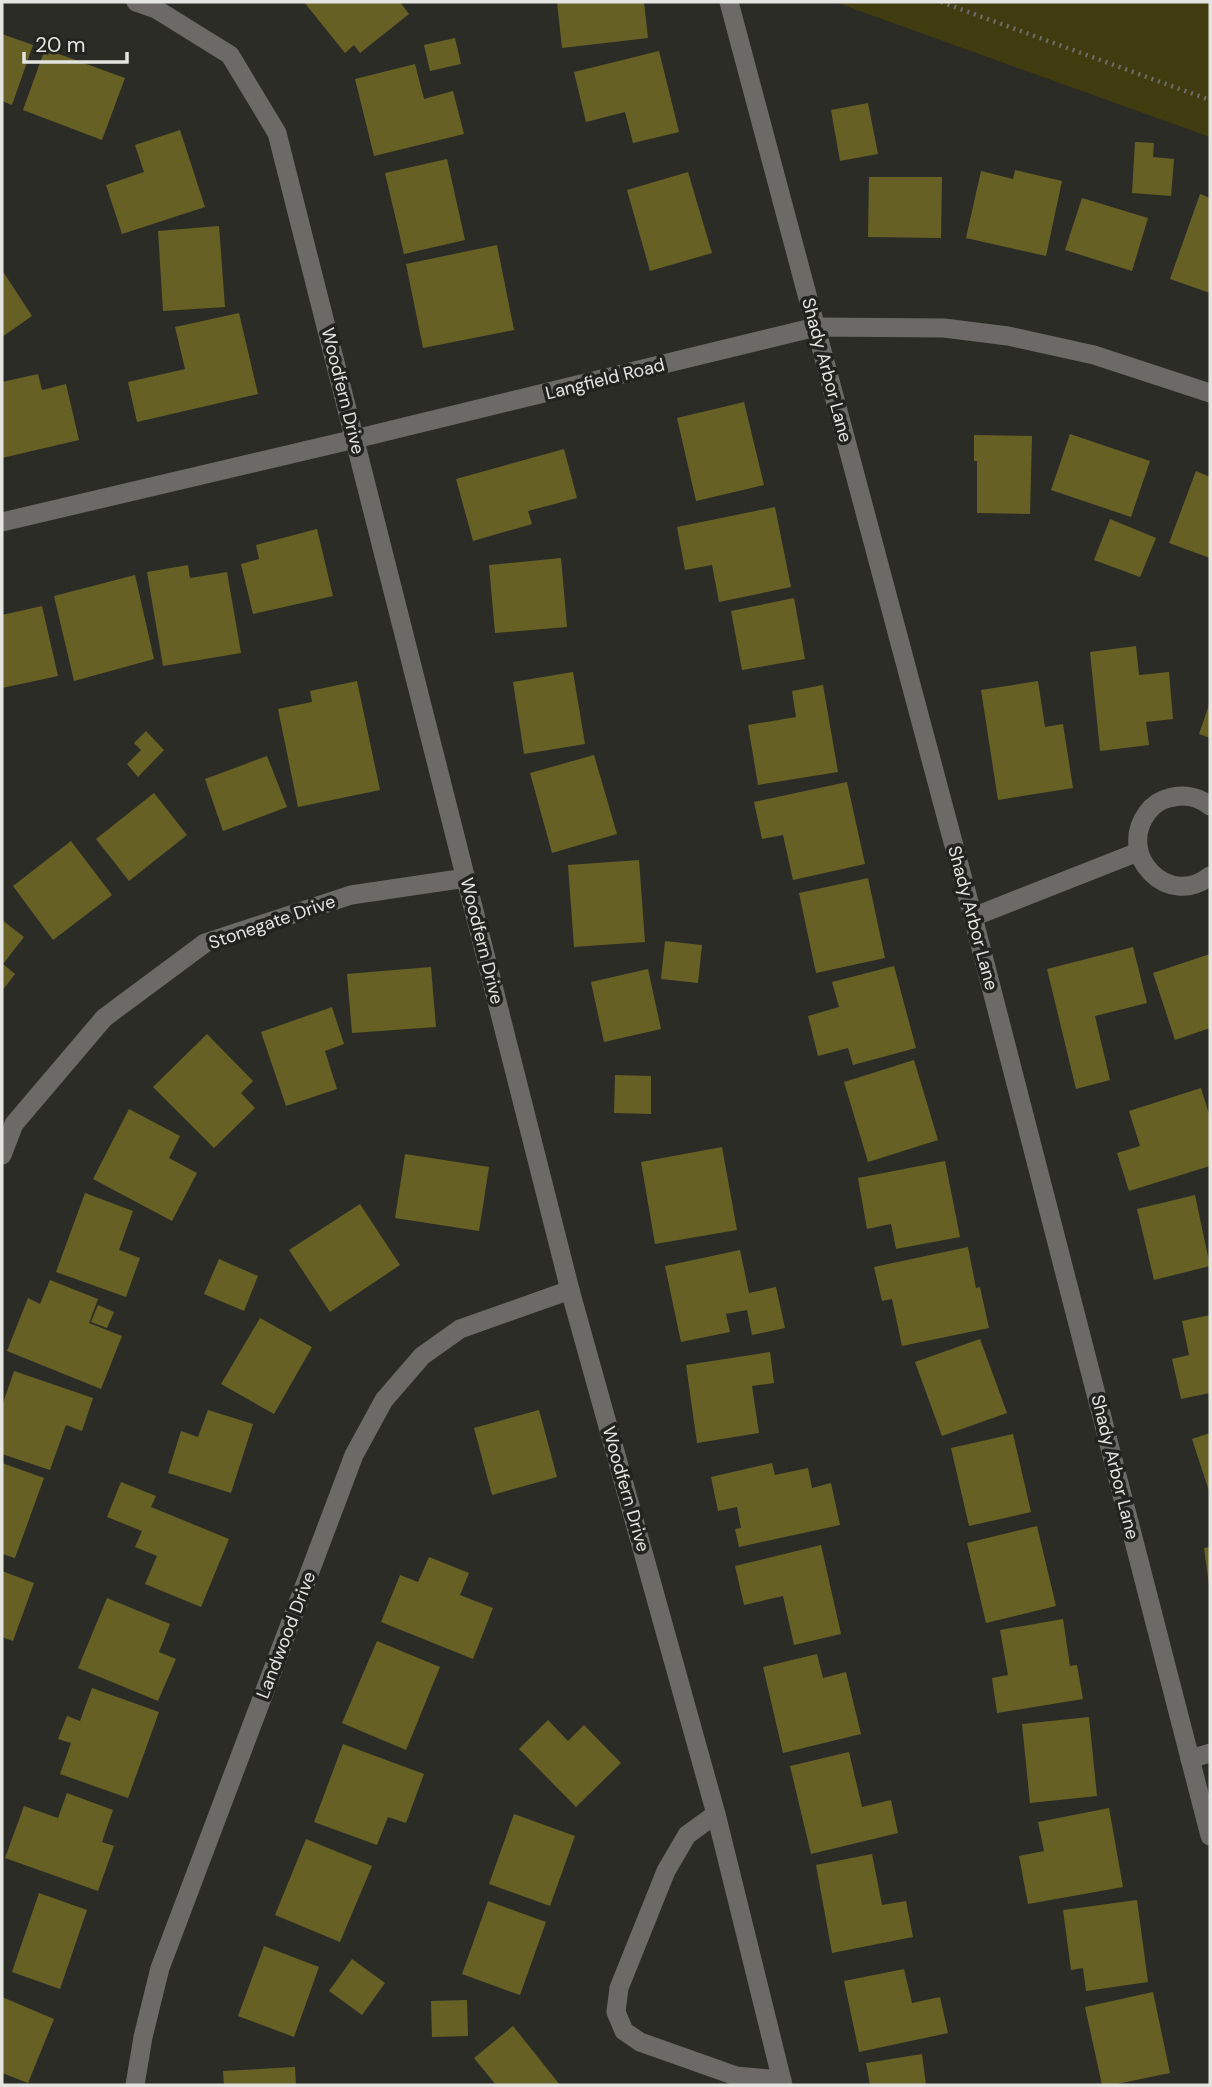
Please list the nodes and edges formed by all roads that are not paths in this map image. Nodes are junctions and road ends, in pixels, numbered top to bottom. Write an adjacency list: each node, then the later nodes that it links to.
1 (136, 2): 5 (street, Woodfern Drive)
2 (729, 2): 3 (street, Shady Arbor Lane)
3 (816, 327): 4 (street, Langfield Road); 5 (street, Langfield Road); 11 (street, Shady Arbor Lane)
4 (1210, 393)
5 (355, 439): 6 (street, Langfield Road); 10 (street, Woodfern Drive)
6 (2, 522)
7 (1210, 806): 8 (street)
8 (1138, 852): 9 (street); 11 (street)
9 (1210, 876)
10 (466, 878): 12 (street, Stonegate Drive); 13 (street, Woodfern Drive)
11 (973, 917): 15 (street, Shady Arbor Lane)
12 (2, 1155)
13 (570, 1290): 16 (street, Woodfern Drive); 19 (street, Landwood Drive)
14 (1210, 1753): 15 (street)
15 (1190, 1759): 17 (street, Shady Arbor Lane)
16 (716, 1814): 18 (street, Woodfern Drive); 18 (street, Woodfern Drive)
17 (1210, 1836)
18 (782, 2083)
19 (135, 2085)

